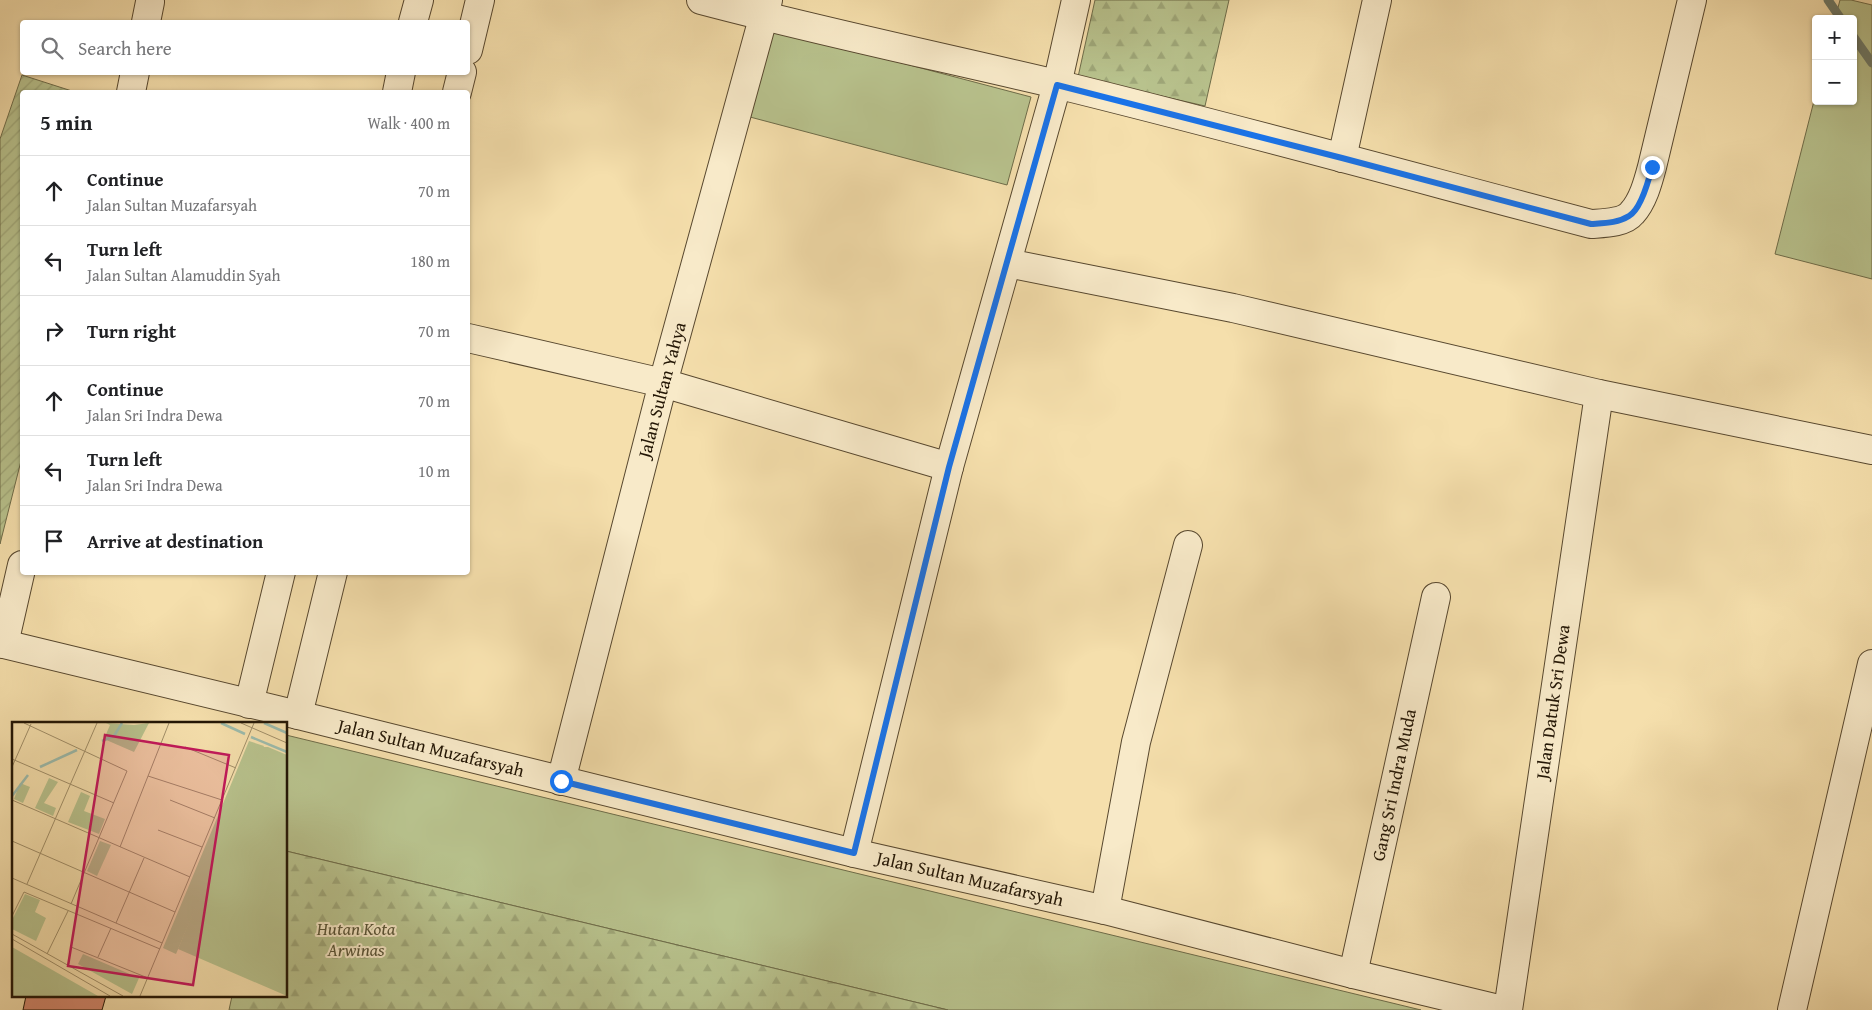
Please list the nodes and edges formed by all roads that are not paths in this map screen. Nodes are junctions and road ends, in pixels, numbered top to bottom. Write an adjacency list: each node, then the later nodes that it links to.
1 (419, 0): 8 (street)
2 (480, 0): 9 (street)
3 (701, 0): 7 (street)
4 (1076, 0): 13 (street)
5 (1377, 0): 17 (street)
6 (1692, 0): 17 (street)
7 (766, 8): 13 (street); 20 (street, Jalan Sultan Yahya)
8 (414, 20)
9 (470, 42)
10 (134, 75): 14 (street)
11 (400, 75): 15 (street)
12 (461, 75): 16 (street)
13 (1057, 85): 17 (street); 18 (street)
14 (131, 90)
15 (397, 90)
16 (458, 90)
17 (1342, 158)
18 (1006, 263): 21 (street); 23 (street)
19 (470, 338): 20 (street)
20 (663, 383): 23 (street); 33 (street, Jalan Sultan Yahya)
21 (1599, 394): 22 (street); 38 (street, Jalan Datuk Sri Dewa)
22 (1872, 450)
23 (949, 467): 34 (street)
24 (1188, 545): 35 (street)
25 (20, 573): 29 (street)
26 (280, 575): 31 (street)
27 (332, 575): 32 (street)
28 (1436, 596): 36 (street, Gang Sri Indra Muda)
29 (2, 644): 31 (street, Jalan Sultan Muzafarsyah)
30 (1872, 664): 39 (street)
31 (249, 704): 32 (street, Jalan Sultan Muzafarsyah)
32 (298, 715): 33 (street, Jalan Sultan Muzafarsyah)
33 (561, 781): 34 (street, Jalan Sultan Muzafarsyah)
34 (854, 853): 35 (street, Jalan Sultan Muzafarsyah)
35 (1105, 910): 36 (street, Jalan Sultan Muzafarsyah)
36 (1353, 974): 37 (street, Jalan Sultan Muzafarsyah)
37 (1503, 1010)
38 (1508, 1010)
39 (1792, 1010)

